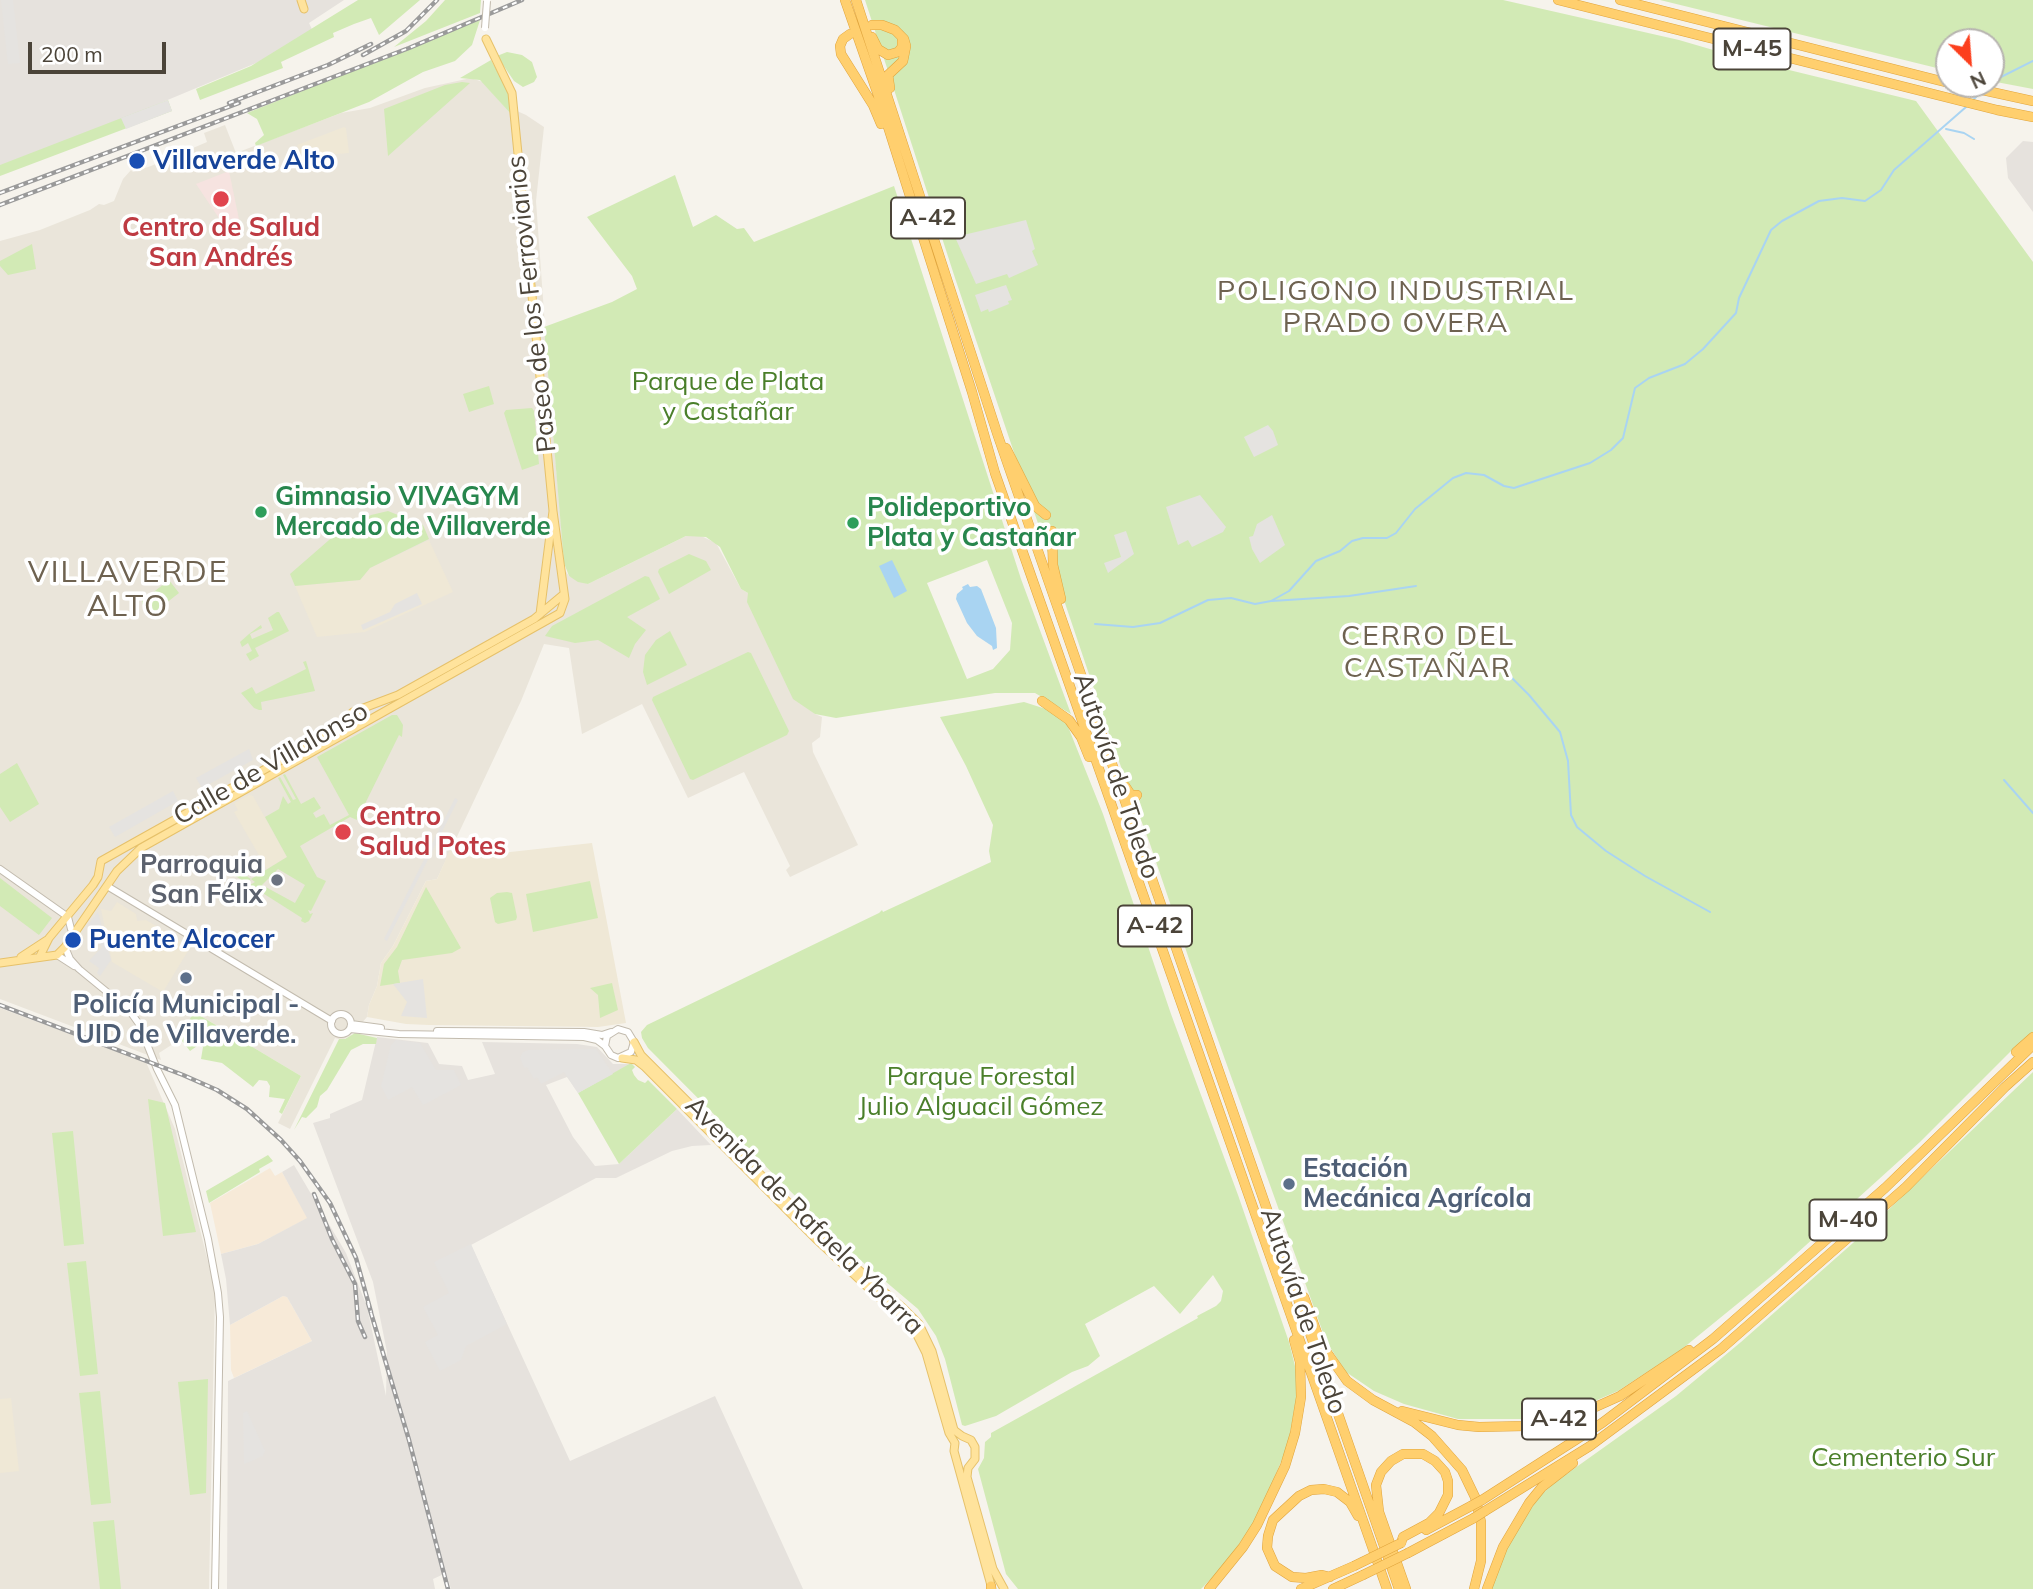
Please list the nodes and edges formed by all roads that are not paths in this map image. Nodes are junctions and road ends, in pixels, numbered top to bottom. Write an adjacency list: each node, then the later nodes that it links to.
1 (301, 0): 7 (main road)
2 (487, 0): 11 (street, bridge)
3 (845, 0): 12 (highway, Autovía de Toledo / A-42)
4 (1558, 0): 17 (highway, M-45)
5 (1620, 0): 13 (highway, M-45)
6 (856, 1): 10 (highway); 18 (highway, Autovía de Toledo / A-42)
7 (304, 9)
8 (872, 25): 10 (highway)
9 (850, 34): 14 (highway)
10 (900, 36): 18 (highway)
11 (486, 39): 21 (main road, Paseo de los Ferroviarios)
12 (871, 77): 14 (highway); 19 (highway, Autovía de Toledo / A-42)
13 (1935, 79)
14 (861, 86): 19 (highway)
15 (2005, 95): 16 (highway)
16 (2033, 100)
17 (2033, 117)
18 (897, 124): 20 (highway, Autovía de Toledo / A-42)
19 (911, 201): 32 (highway, Autovía de Toledo / A-42)
20 (998, 436): 22 (highway); 26 (highway, Autovía de Toledo / A-42)
21 (553, 511): 24 (main road); 25 (main road, Paseo de los Ferroviarios)
22 (1046, 515)
23 (1052, 531): 26 (highway)
24 (564, 594): 25 (main road, Calle de Villalonso); 29 (main road, Calle de Villalonso)
25 (540, 615): 28 (main road, Calle de Villalonso)
26 (1078, 665): 60 (highway, Autovía de Toledo / A-42)
27 (1042, 701): 32 (highway)
28 (360, 709): 29 (main road); 30 (main road, Calle de Villalonso)
29 (366, 721): 31 (main road, Calle de Villalonso)
30 (340, 723): 31 (main road); 33 (main road, Calle de Villalonso)
31 (352, 729): 34 (main road, Calle de Villalonso)
32 (1107, 792): 61 (highway, Autovía de Toledo / A-42)
33 (122, 848): 34 (main road); 38 (main road, Calle de Villalonso)
34 (129, 859): 36 (main road, Calle de Villalonso)
35 (0, 869): 37 (street)
36 (109, 883): 40 (main road, Calle de Villalonso); 48 (street)
37 (51, 906): 38 (street); 39 (street)
38 (68, 917): 39 (main road); 40 (street)
39 (61, 924): 40 (main road); 41 (main road)
40 (72, 932): 42 (main road, Calle de Villalonso)
41 (50, 938): 43 (main road); 44 (main road); 45 (main road)
42 (65, 947): 43 (main road, Calle de Villalonso); 47 (street)
43 (56, 954): 44 (main road); 47 (street)
44 (40, 956): 45 (main road)
45 (15, 960): 46 (main road)
46 (0, 963)
47 (79, 969): 74 (street)
48 (332, 1021): 49 (street); 49 (street)
49 (351, 1026): 50 (street); 54 (street)
50 (615, 1030): 52 (street); 54 (street)
51 (2033, 1037): 58 (highway, M-40)
52 (634, 1042): 55 (street); 64 (main road, Avenida de Rafaela Ybarra)
53 (2033, 1045): 58 (highway, M-40)
54 (605, 1046): 55 (street)
55 (622, 1058): 65 (main road, Avenida de Rafaela Ybarra)
56 (2033, 1062): 59 (highway, M-40)
57 (2033, 1068): 59 (highway, M-40)
58 (1979, 1096): 62 (highway, M-40)
59 (1984, 1108): 66 (highway, M-40)
60 (1233, 1110): 63 (highway); 79 (highway, Autovía de Toledo / A-42)
61 (1280, 1285): 69 (highway, Autovía de Toledo / A-42); 76 (highway)
62 (1713, 1339): 63 (highway, A-42); 70 (highway, M-40, bridge)
63 (1387, 1407): 81 (highway)
64 (968, 1438): 65 (main road); 68 (main road, Avenida de Rafaela Ybarra)
65 (955, 1443): 67 (main road, Avenida de Rafaela Ybarra)
66 (1590, 1446): 73 (highway, M-40, bridge); 82 (highway)
67 (957, 1459): 68 (main road); 72 (main road, Avenida de Rafaela Ybarra)
68 (975, 1460): 75 (main road, Avenida de Rafaela Ybarra)
69 (1365, 1526): 71 (highway); 78 (highway, Autovía de Toledo / A-42)
70 (1401, 1543): 71 (highway, M-40, bridge); 80 (highway)
71 (1330, 1577): 77 (highway, M-40)
72 (991, 1588)
73 (1338, 1588)
74 (215, 1589)
75 (1004, 1589)
76 (1209, 1589)
77 (1301, 1589)
78 (1385, 1589)
79 (1399, 1589)
80 (1406, 1589)
81 (1474, 1589)
82 (1487, 1589)

